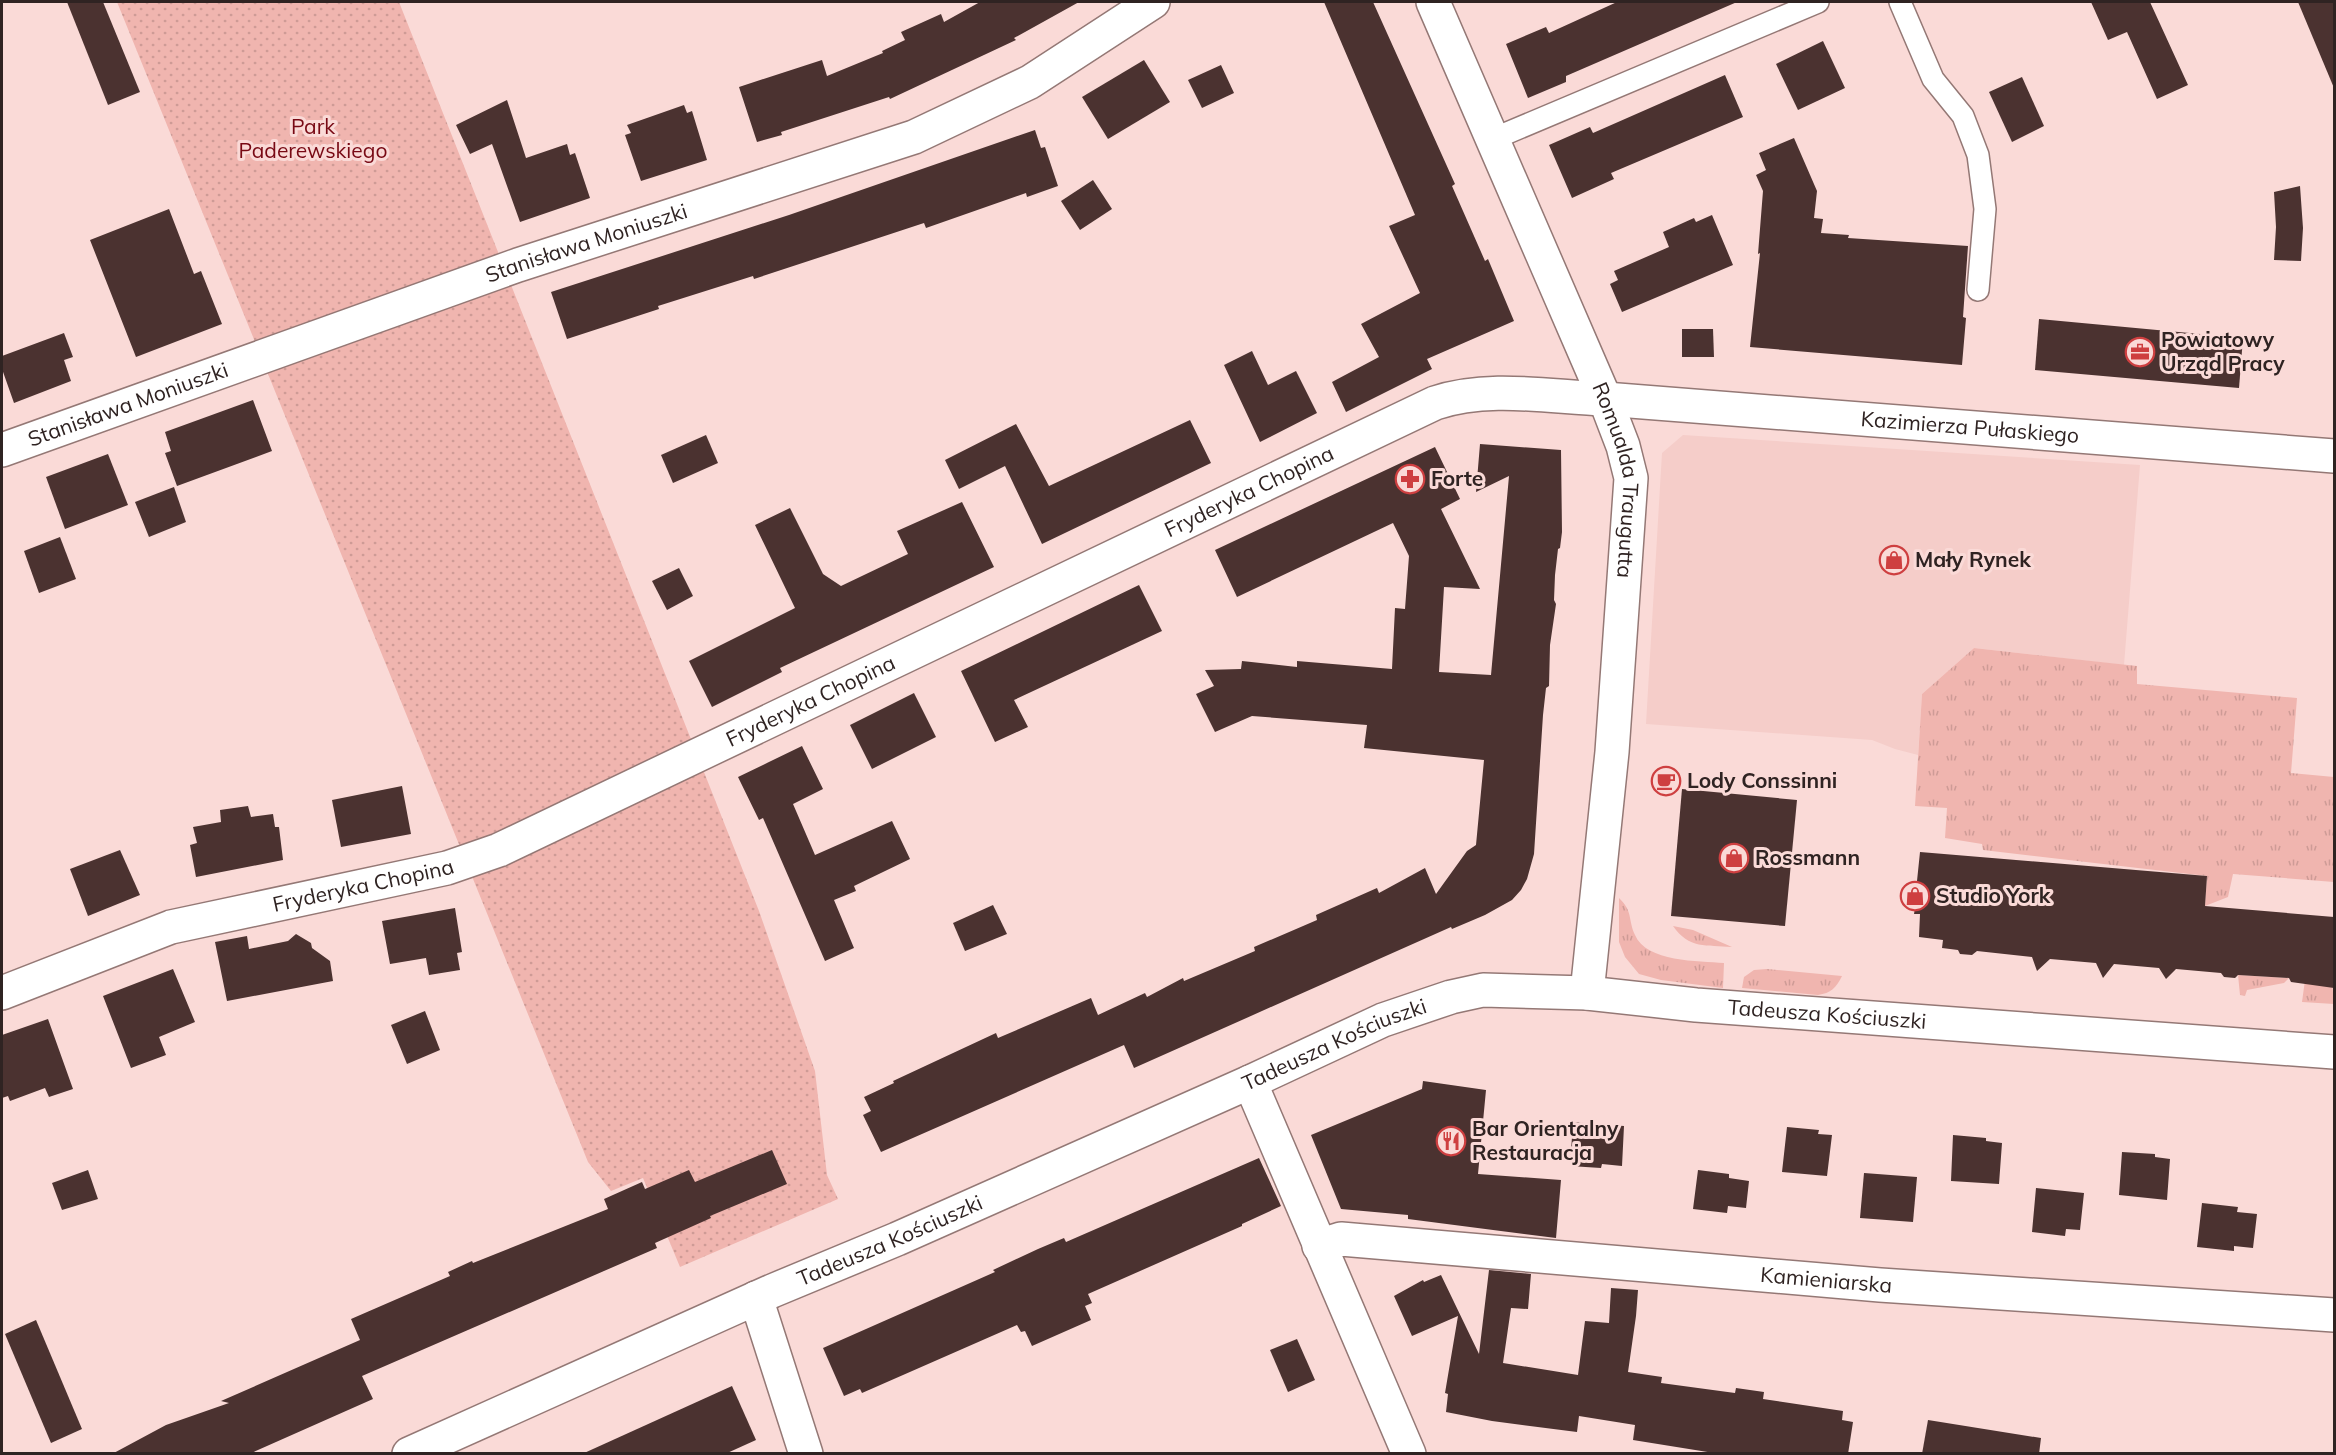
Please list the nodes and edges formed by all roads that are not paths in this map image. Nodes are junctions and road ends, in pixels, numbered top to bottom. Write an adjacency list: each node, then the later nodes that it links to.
1 (1153, 2): 8 (street, Stanisława Moniuszki)
2 (1433, 2): 5 (street, Romualda Traugutta)
3 (1818, 2): 5 (lane)
4 (1899, 2): 6 (lane)
5 (1493, 140): 7 (street, Romualda Traugutta)
6 (1978, 290)
7 (1605, 399): 9 (street, Kazimierza Pułaskiego); 10 (street, Fryderyka Chopina); 11 (street, Romualda Traugutta)
8 (2, 450)
9 (2334, 456)
10 (2, 993)
11 (1587, 993): 12 (street, Tadeusza Kościuszki); 13 (street, Tadeusza Kościuszki)
12 (2334, 1052)
13 (1251, 1082): 14 (street); 15 (street, Tadeusza Kościuszki)
14 (1319, 1246): 16 (street, Kamieniarska); 19 (street)
15 (756, 1298): 17 (street, Tadeusza Kościuszki); 18 (street)
16 (2334, 1315)
17 (409, 1454)
18 (806, 1454)
19 (1409, 1454)

